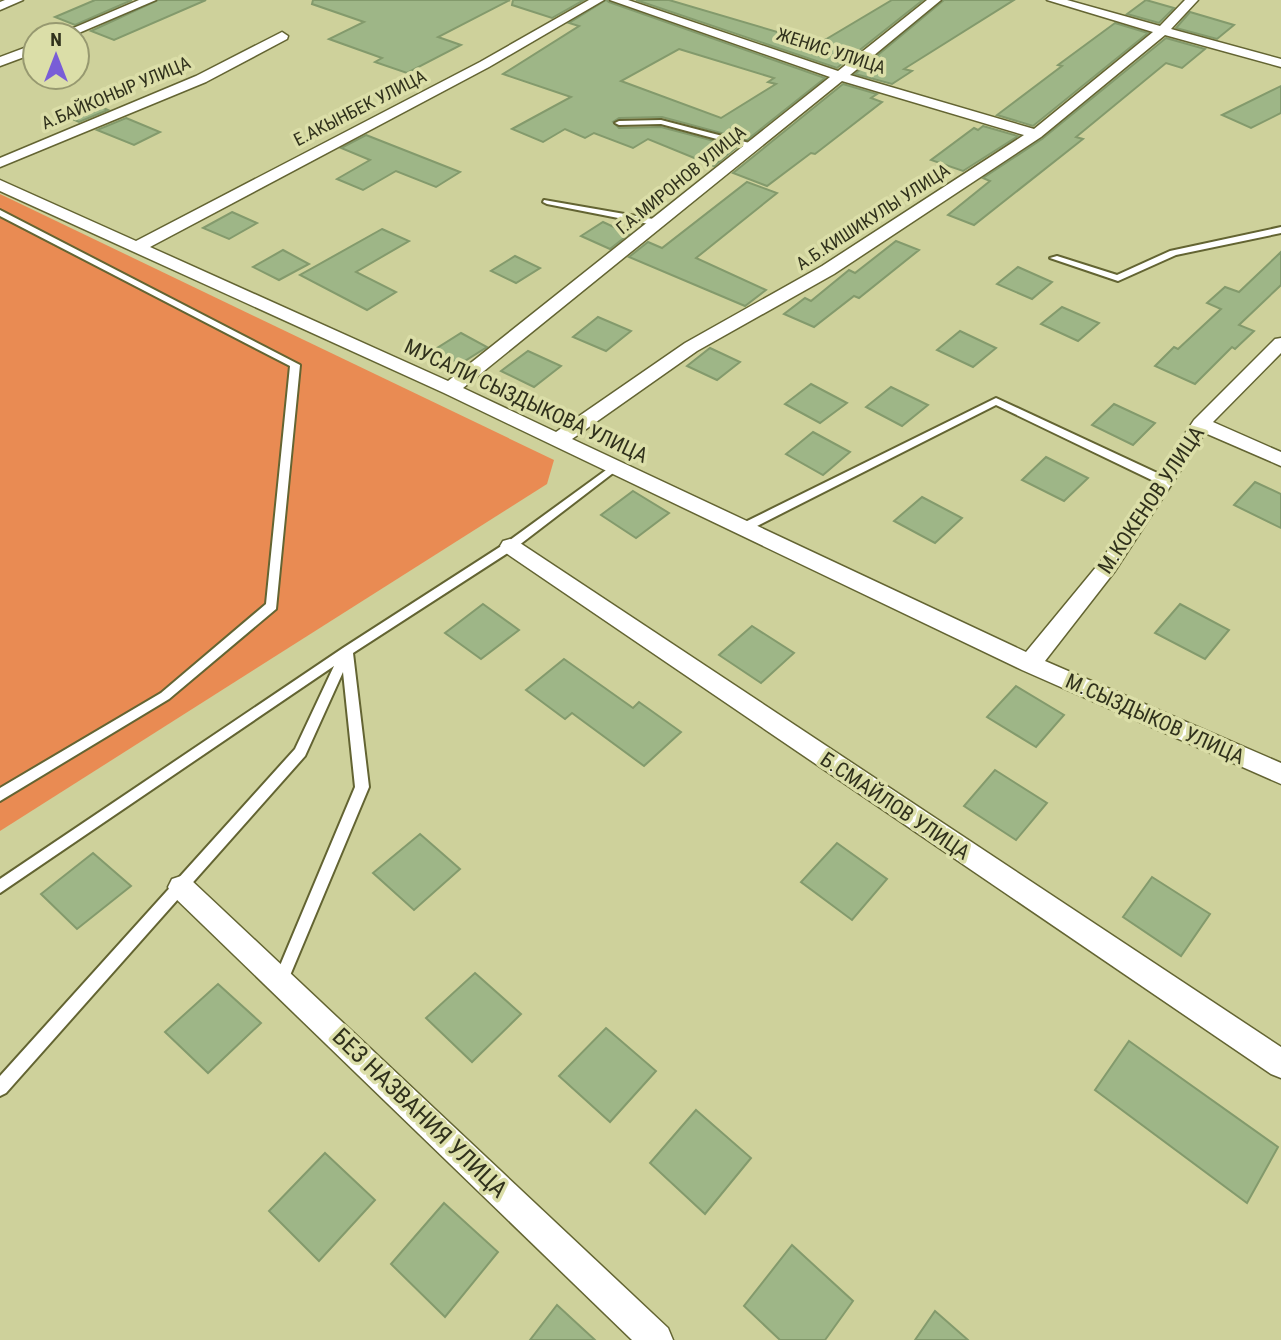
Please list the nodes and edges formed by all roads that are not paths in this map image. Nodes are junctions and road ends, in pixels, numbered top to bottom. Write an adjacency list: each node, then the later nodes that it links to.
1 (150, 0): 7 (street)
2 (598, 0): 23 (street, Е.АКЫНБЕК УЛИЦА)
3 (616, 0): 13 (street, ЖЕНИС УЛИЦА)
4 (935, 0): 13 (street, Г.А.МИРОНОВ УЛИЦА)
5 (1053, 0): 8 (street)
6 (1192, 0): 8 (street, А.Б.КИШИКУЛЫ УЛИЦА)
7 (91, 24)
8 (1163, 30): 12 (street); 15 (street, А.Б.КИШИКУЛЫ УЛИЦА)
9 (282, 36): 17 (street, А.БАЙКОНЫР УЛИЦА)
10 (21, 54): 11 (street)
11 (0, 62)
12 (1281, 63)
13 (842, 77): 15 (street, ЖЕНИС УЛИЦА); 16 (street, Г.А.МИРОНОВ УЛИЦА)
14 (619, 123): 16 (lane)
15 (1036, 134): 28 (street, А.Б.КИШИКУЛЫ УЛИЦА)
16 (754, 147): 21 (street, Г.А.МИРОНОВ УЛИЦА)
17 (0, 163)
18 (0, 184): 23 (street, МУСАЛИ СЫЗДЫКОВА УЛИЦА)
19 (547, 202): 21 (lane)
20 (0, 213): 37 (lane)
21 (659, 223): 26 (street, Г.А.МИРОНОВ УЛИЦА)
22 (1281, 230): 24 (lane)
23 (137, 247): 26 (street, МУСАЛИ СЫЗДЫКОВА УЛИЦА)
24 (1054, 258)
25 (1281, 344): 27 (street, М.КОКЕНОВ УЛИЦА)
26 (450, 389): 28 (street, МУСАЛИ СЫЗДЫКОВА УЛИЦА)
27 (1201, 424): 29 (street); 31 (street, М.КОКЕНОВ УЛИЦА)
28 (556, 441): 30 (street, МУСАЛИ СЫЗДЫКОВА УЛИЦА)
29 (1281, 460)
30 (613, 468): 32 (street, МУСАЛИ СЫЗДЫКОВА УЛИЦА); 33 (lane)
31 (1164, 481): 32 (lane); 35 (street, М.КОКЕНОВ УЛИЦА)
32 (741, 529): 35 (street, МУСАЛИ СЫЗДЫКОВА УЛИЦА)
33 (510, 546): 34 (lane); 41 (street, Б.СМАЙЛОВ УЛИЦА)
34 (347, 651): 38 (lane); 39 (lane); 40 (lane)
35 (1030, 664): 36 (street, М.СЫЗДЫКОВ УЛИЦА)
36 (1281, 774)
37 (0, 795)
38 (0, 887)
39 (181, 887): 40 (street, БЕЗ НАЗВАНИЯ УЛИЦА); 42 (lane)
40 (281, 981): 43 (street, БЕЗ НАЗВАНИЯ УЛИЦА)
41 (1281, 1064)
42 (0, 1088)
43 (656, 1340)

